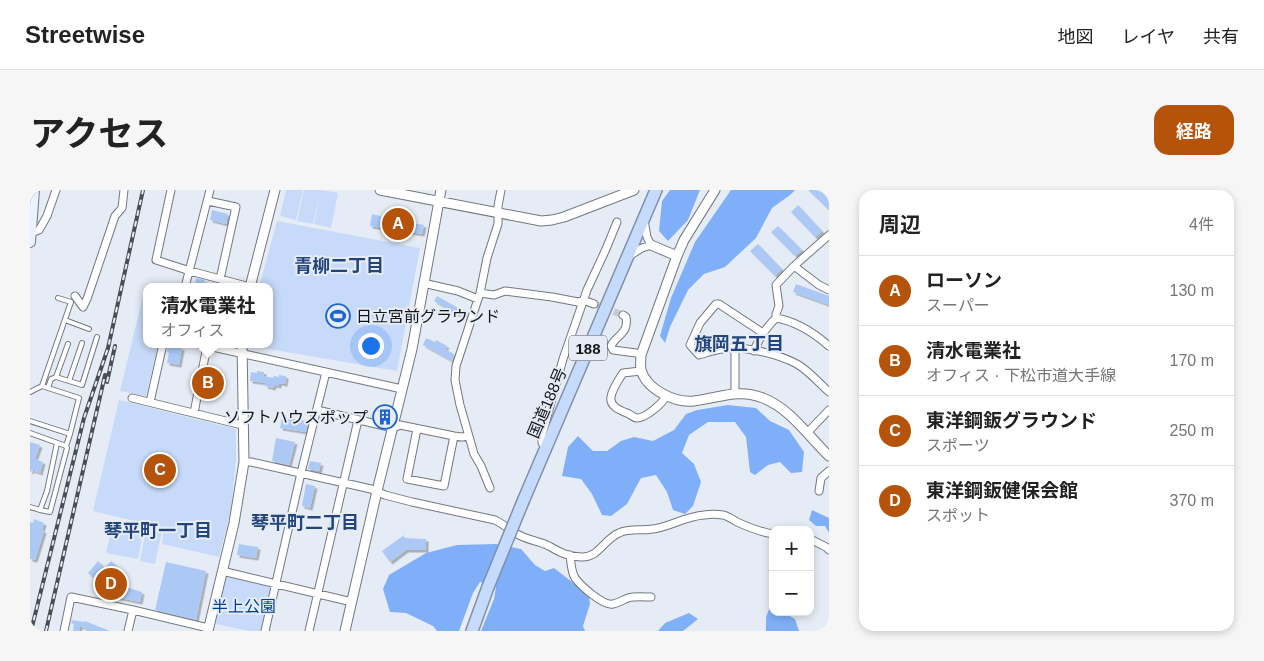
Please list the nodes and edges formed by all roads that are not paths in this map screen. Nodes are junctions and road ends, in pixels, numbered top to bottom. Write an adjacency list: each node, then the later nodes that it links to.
1 (34, 190): 19 (main road)
2 (56, 190): 19 (street)
3 (124, 190): 31 (street)
4 (171, 190): 24 (street)
5 (210, 190): 13 (street)
6 (275, 190): 28 (street)
7 (380, 190): 14 (street)
8 (441, 190): 14 (street)
9 (501, 190): 15 (street)
10 (634, 190): 15 (street)
11 (715, 190): 21 (street)
12 (655, 194): 16 (highway, 国道188号 / 188)
13 (208, 201): 24 (street); 25 (street)
14 (438, 201): 15 (street); 29 (street)
15 (498, 213): 32 (street)
16 (644, 219): 20 (street); 22 (highway, 国道188号 / 188)
17 (617, 222): 34 (street)
18 (829, 235): 23 (street)
19 (31, 237)
20 (651, 245): 21 (street); 22 (street)
21 (677, 256): 52 (street)
22 (628, 257): 81 (highway, 国道188号 / 188)
23 (794, 266): 30 (street); 37 (street)
24 (190, 271): 25 (street); 26 (street)
25 (220, 279): 27 (street)
26 (186, 283)
27 (235, 283)
28 (251, 283)
29 (423, 283): 32 (street); 59 (street)
30 (829, 290)
31 (75, 296)
32 (479, 296): 34 (street); 78 (street)
33 (58, 298): 38 (lane)
34 (583, 300): 35 (street); 81 (street)
35 (594, 304)
36 (623, 315): 52 (street)
37 (776, 318): 40 (street); 44 (street)
38 (65, 320): 39 (lane); 57 (lane)
39 (89, 329)
40 (764, 334): 49 (street); 50 (street)
41 (97, 337): 56 (lane)
42 (82, 343): 56 (lane)
43 (68, 344): 55 (lane)
44 (829, 346)
45 (162, 348): 65 (street)
46 (207, 348): 68 (street)
47 (216, 348): 51 (street)
48 (242, 348): 51 (street)
49 (735, 348): 50 (street); 62 (street)
50 (754, 351): 61 (street)
51 (242, 354): 54 (street); 71 (street)
52 (641, 355): 53 (street)
53 (641, 371): 63 (street); 63 (street)
54 (326, 372): 59 (street); 66 (street)
55 (56, 377): 56 (lane); 58 (lane)
56 (69, 381)
57 (42, 386): 58 (lane); 60 (lane)
58 (48, 388): 76 (lane)
59 (402, 389): 72 (street)
60 (30, 392)
61 (829, 392)
62 (735, 394): 63 (street); 75 (street)
63 (666, 396)
64 (132, 398): 65 (street)
65 (150, 402): 68 (street)
66 (317, 410): 69 (street); 85 (street)
67 (829, 410): 75 (street)
68 (194, 413): 71 (street)
69 (358, 420): 72 (street); 86 (street)
70 (30, 421): 76 (lane)
71 (242, 425): 83 (street)
72 (392, 428): 73 (street); 88 (street)
73 (417, 429): 77 (street); 77 (street)
74 (30, 433): 79 (lane)
75 (807, 433): 82 (street)
76 (70, 434): 80 (lane)
77 (454, 436): 78 (street)
78 (468, 436): 87 (street)
79 (57, 443): 80 (lane); 91 (lane)
80 (66, 446): 91 (lane)
81 (546, 446): 108 (highway, 国道188号 / 188, bridge)
82 (829, 456)
83 (244, 462): 85 (street); 96 (street)
84 (829, 471): 89 (street)
85 (301, 473): 86 (street); 97 (street)
86 (343, 482): 88 (street); 98 (street)
87 (490, 488)
88 (377, 491): 95 (street); 100 (street)
89 (819, 491)
90 (30, 507): 91 (lane)
91 (40, 510)
92 (769, 533): 95 (street)
93 (814, 541): 94 (street)
94 (829, 550)
95 (570, 555): 99 (street)
96 (222, 571): 97 (street); 102 (street)
97 (275, 583): 98 (street); 105 (street)
98 (317, 593): 100 (street); 106 (street)
99 (652, 597)
100 (352, 602): 107 (street)
101 (133, 610): 102 (street); 103 (street); 104 (street)
102 (208, 629)
103 (64, 631)
104 (128, 631)
105 (264, 631)
106 (309, 631)
107 (345, 631)
108 (472, 631)

